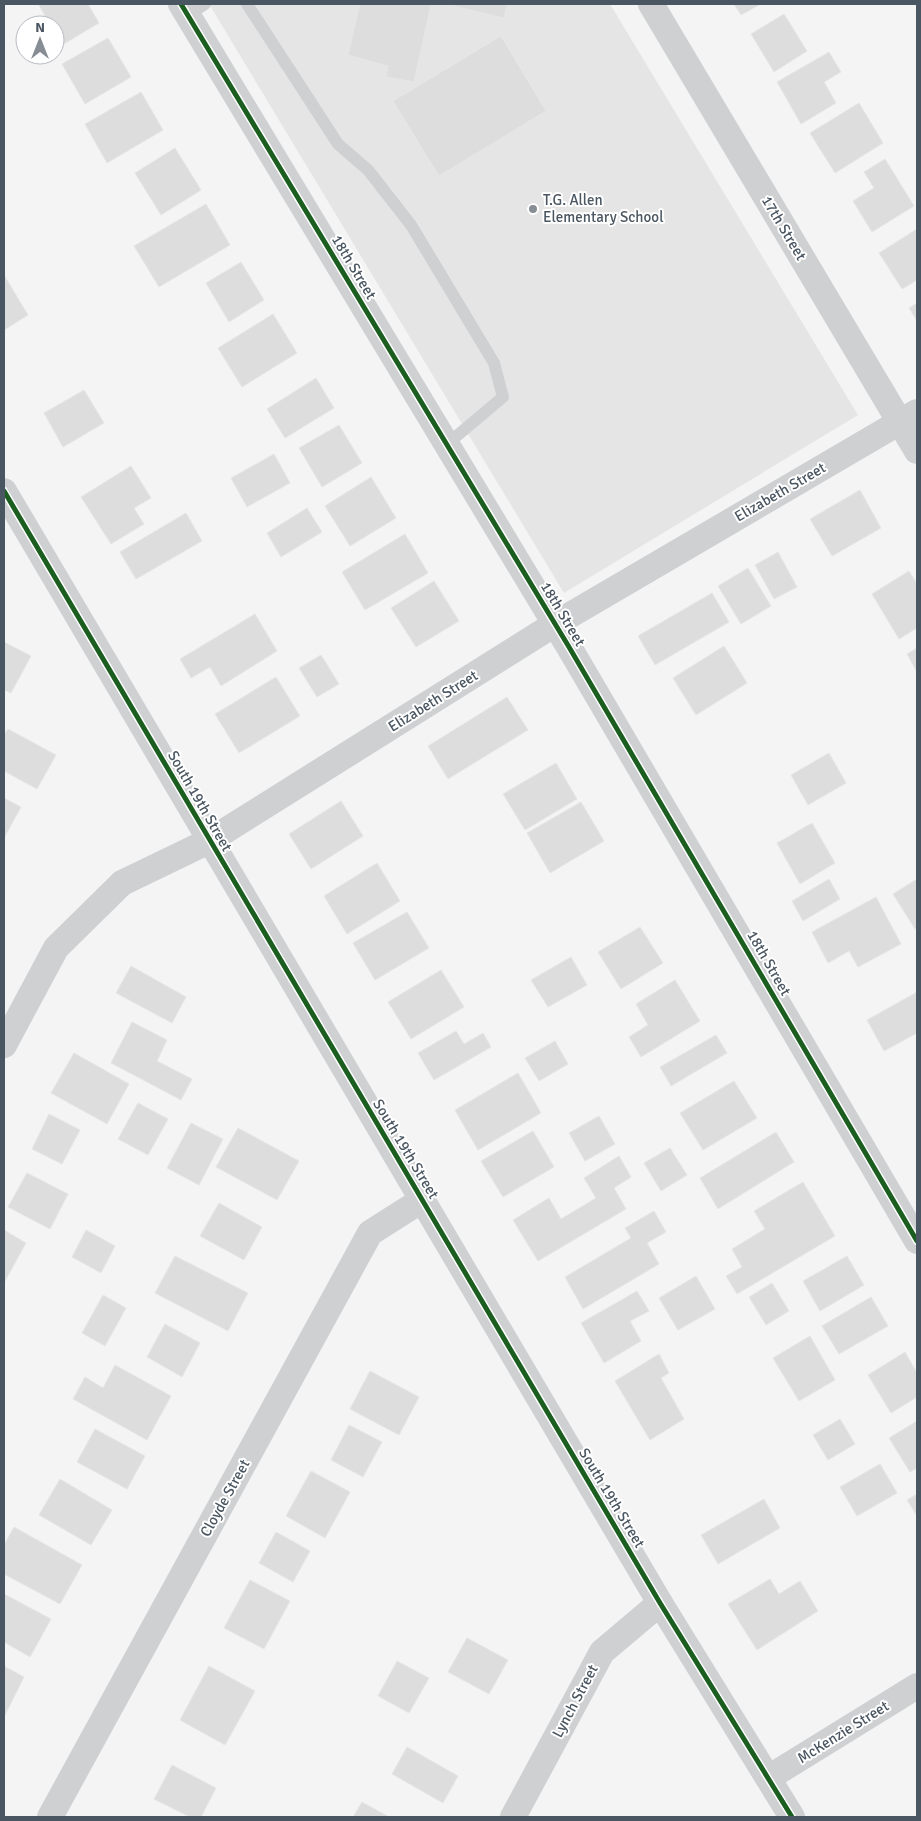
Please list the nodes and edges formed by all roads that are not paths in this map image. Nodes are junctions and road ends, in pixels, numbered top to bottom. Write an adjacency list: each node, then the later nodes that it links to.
1 (247, 4): 5 (lane)
2 (651, 4): 4 (street, 17th Street)
3 (191, 7): 5 (street, 18th Street)
4 (909, 417): 6 (street, 17th Street); 8 (street, Elizabeth Street)
5 (446, 445): 8 (street, 18th Street)
6 (917, 451)
7 (4, 491): 9 (street, South 19th Street)
8 (555, 624): 9 (street, Elizabeth Street); 12 (street, 18th Street)
9 (209, 841): 10 (street, Elizabeth Street); 11 (street, South 19th Street)
10 (4, 1045)
11 (422, 1200): 13 (street, South 19th Street); 16 (street, Cloyde Street)
12 (917, 1241)
13 (660, 1603): 15 (street, South 19th Street); 17 (street, Lynch Street)
14 (917, 1686): 15 (street, McKenzie Street)
15 (768, 1778): 18 (street, South 19th Street)
16 (50, 1817)
17 (513, 1817)
18 (792, 1817)

